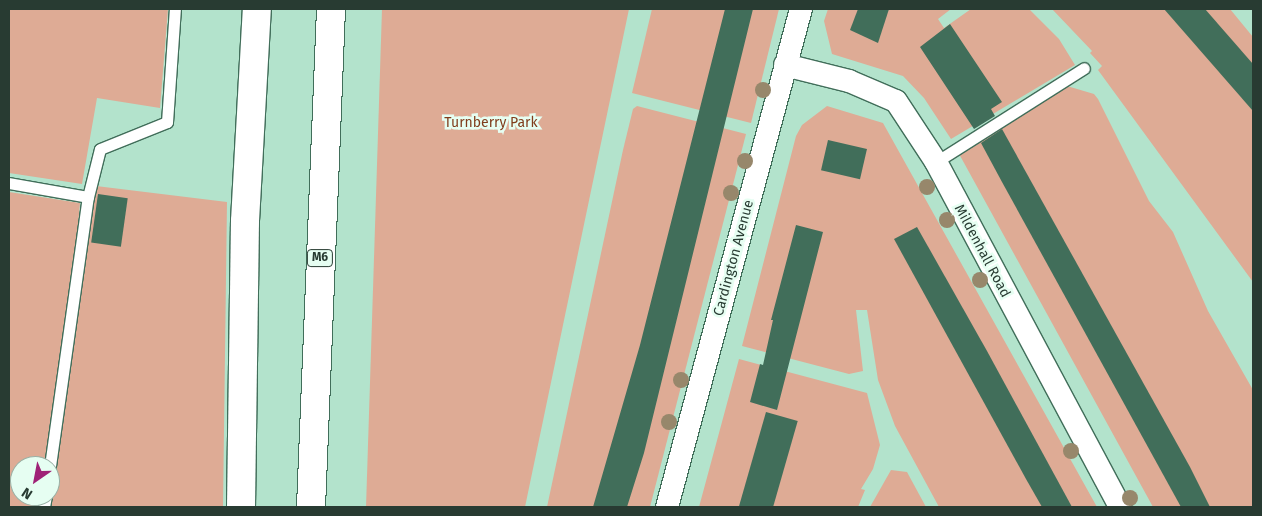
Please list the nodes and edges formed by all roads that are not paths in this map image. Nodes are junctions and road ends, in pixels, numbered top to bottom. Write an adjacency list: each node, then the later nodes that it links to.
1 (175, 9): 9 (lane)
2 (257, 9): 11 (highway)
3 (331, 9): 12 (highway, M6)
4 (801, 9): 5 (street, Cardington Avenue)
5 (785, 65): 7 (street, Mildenhall Road); 13 (street, Cardington Avenue)
6 (1084, 68): 7 (lane)
7 (936, 162): 14 (street, Mildenhall Road)
8 (9, 183): 9 (lane)
9 (88, 197): 10 (lane)
10 (51, 456)
11 (241, 507)
12 (311, 507)
13 (668, 507)
14 (1120, 507)

